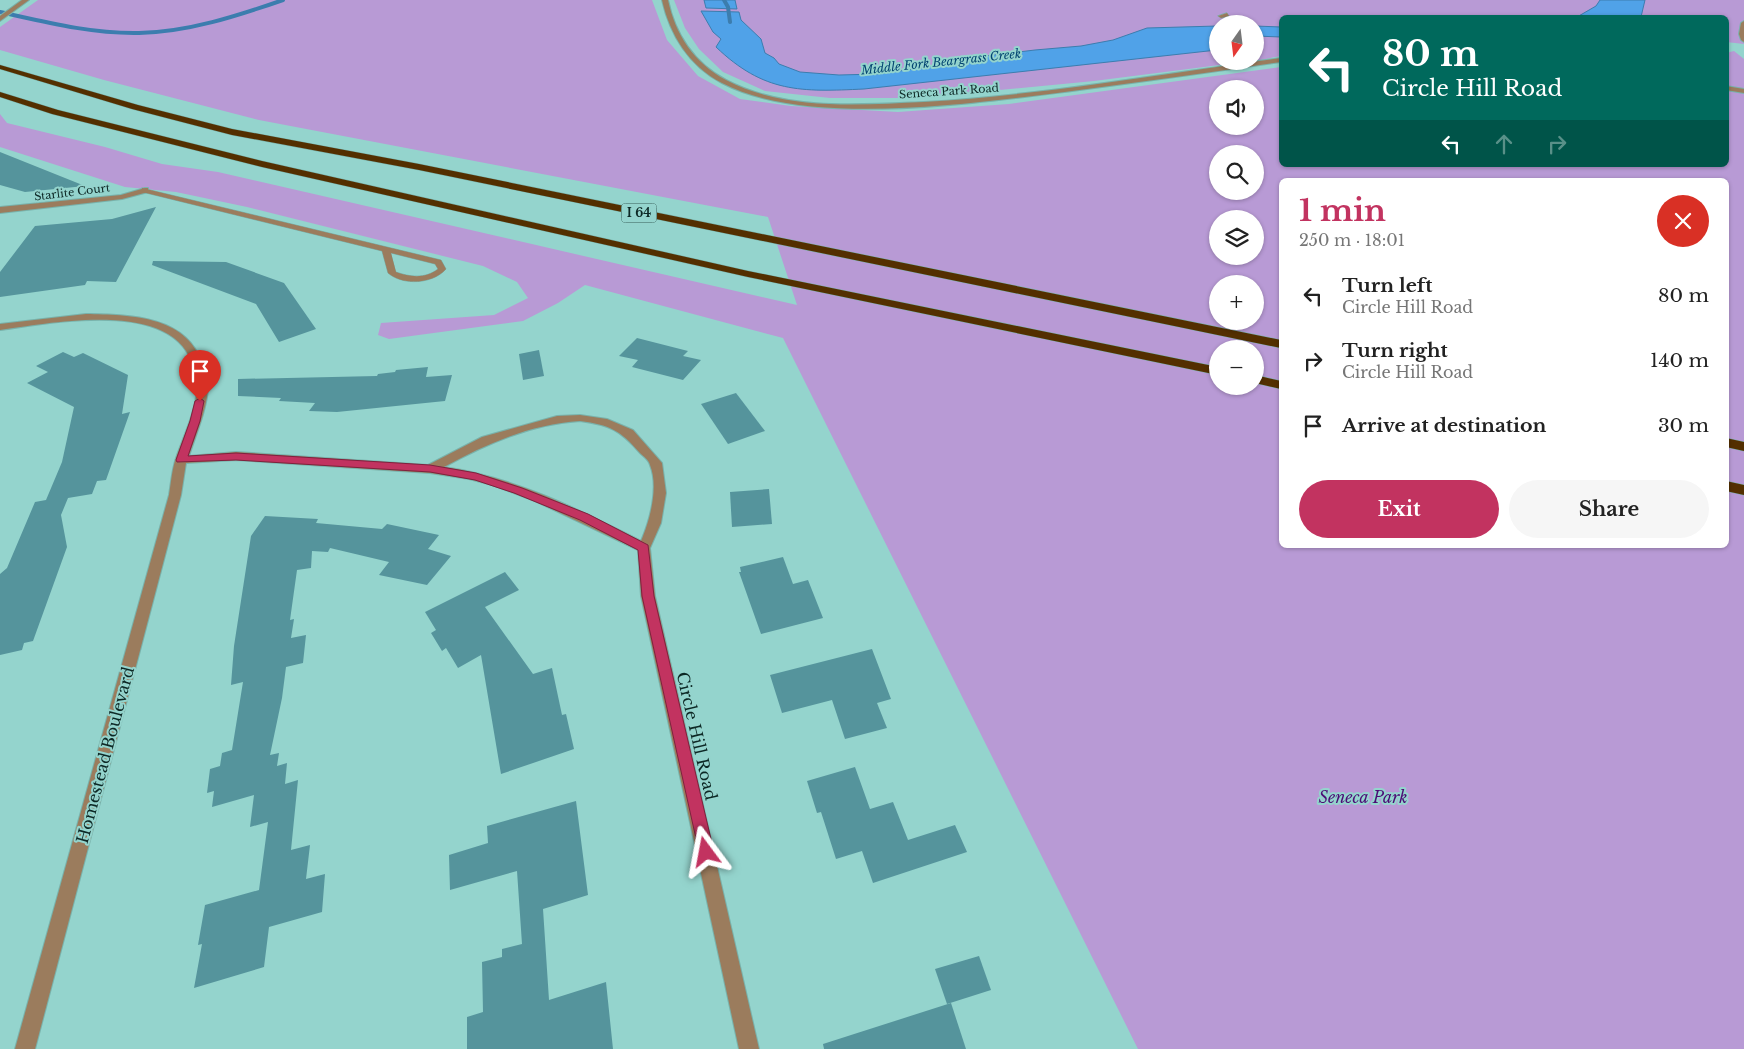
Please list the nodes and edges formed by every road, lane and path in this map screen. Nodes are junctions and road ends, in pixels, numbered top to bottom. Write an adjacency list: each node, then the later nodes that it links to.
1 (26, 0): 3 (street)
2 (665, 0): 6 (street, Seneca Park Road)
3 (0, 19)
4 (1744, 23): 5 (street)
5 (1744, 40)
6 (1279, 60)
7 (0, 66): 17 (highway, I 64)
8 (1729, 88): 9 (street)
9 (1744, 91)
10 (0, 94): 18 (highway)
11 (145, 190): 12 (street, Starlite Court); 15 (lane)
12 (12, 209): 13 (street, Starlite Court); 14 (street)
13 (0, 210)
14 (0, 220)
15 (386, 249): 15 (lane)
16 (0, 327): 23 (street)
17 (1279, 344)
18 (1209, 369)
19 (1264, 381): 20 (highway)
20 (1279, 384)
21 (1729, 443): 22 (highway)
22 (1744, 447)
23 (181, 460): 24 (street); 28 (street, Homestead Boulevard)
24 (430, 469): 27 (street); 27 (street, Circle Hill Road)
25 (1729, 487): 26 (highway)
26 (1744, 490)
27 (644, 548): 29 (street, Circle Hill Road)
28 (25, 1049)
29 (749, 1049)

